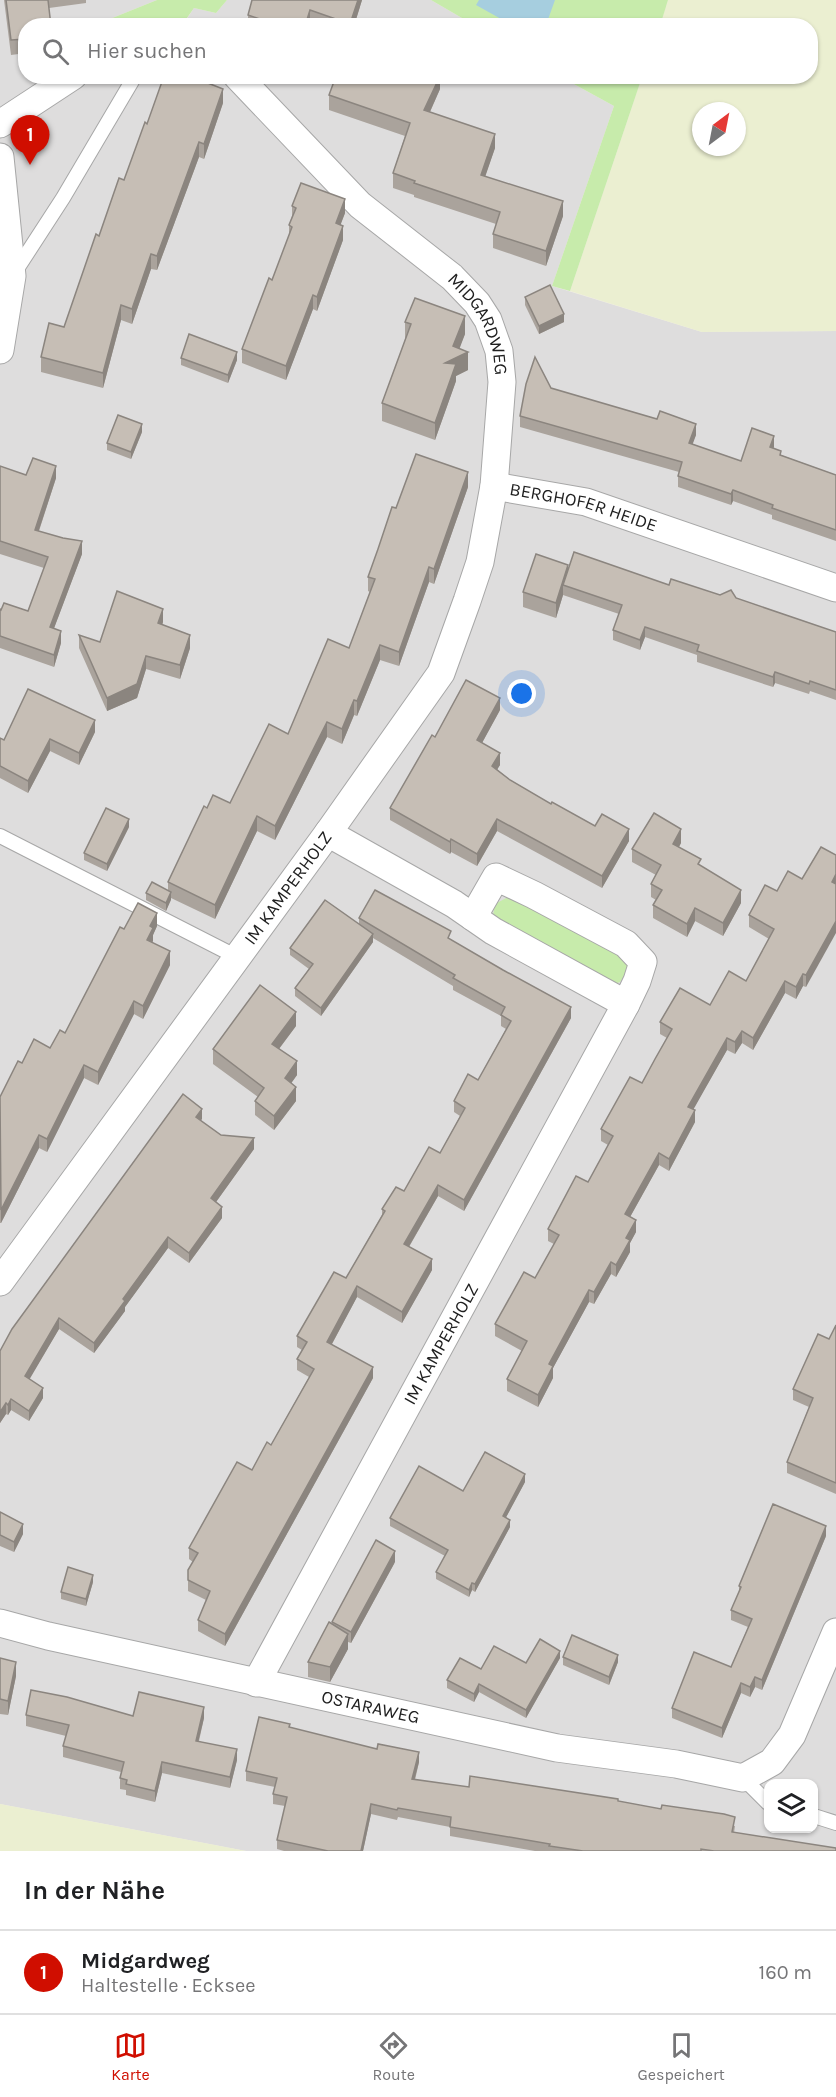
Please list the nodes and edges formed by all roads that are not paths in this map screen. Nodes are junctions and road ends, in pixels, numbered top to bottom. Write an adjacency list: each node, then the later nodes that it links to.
1 (61, 84): 4 (street)
2 (130, 84): 6 (lane)
3 (245, 84): 8 (street, MIDGARDWEG)
4 (0, 124)
5 (0, 157): 6 (street)
6 (12, 276): 7 (street)
7 (0, 350)
8 (494, 486): 9 (street, BERGHOFER HEIDE); 10 (street, BERGHOFER HEIDE)
9 (836, 588)
10 (328, 833): 12 (street, IM KAMPERHOLZ); 13 (street, IM KAMPERHOLZ)
11 (0, 836): 13 (lane)
12 (473, 917): 14 (street, IM KAMPERHOLZ); 14 (street, IM KAMPERHOLZ)
13 (237, 957): 15 (street, IM KAMPERHOLZ)
14 (626, 1004): 18 (street, IM KAMPERHOLZ)
15 (0, 1282)
16 (0, 1623): 18 (street, OSTARAWEG)
17 (836, 1632): 19 (street)
18 (256, 1683): 19 (street, OSTARAWEG)
19 (743, 1778): 20 (lane)
20 (764, 1799)
21 (836, 1807): 22 (lane)
22 (832, 1821)

